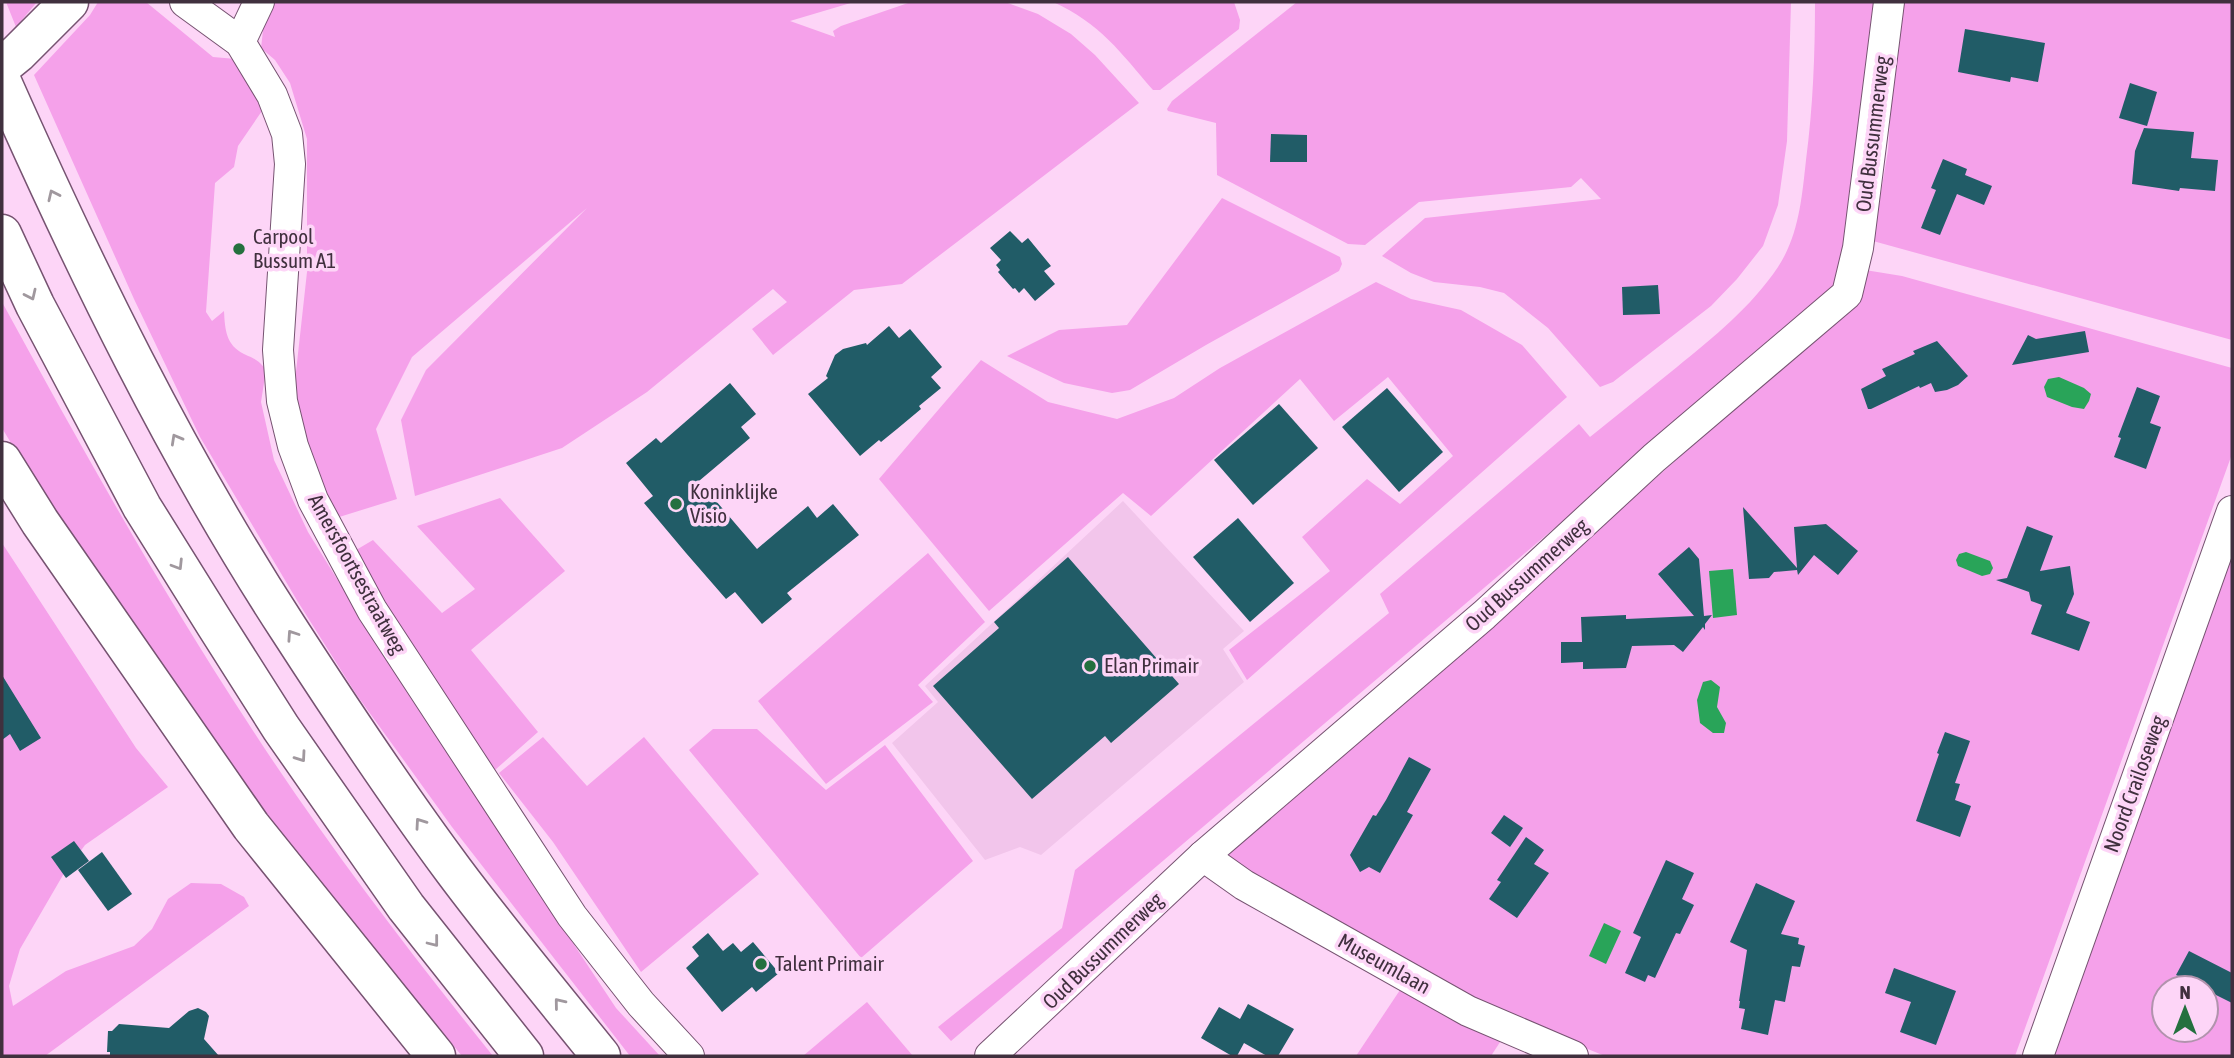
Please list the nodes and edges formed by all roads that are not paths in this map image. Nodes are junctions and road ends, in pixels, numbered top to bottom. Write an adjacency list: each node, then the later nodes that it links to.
1 (185, 2): 5 (street, Amersfoortsestraatweg)
2 (259, 2): 5 (street)
3 (1889, 2): 11 (street, Oud Bussummerweg)
4 (61, 10): 6 (main road)
5 (240, 42): 15 (street, Amersfoortsestraatweg)
6 (2, 66)
7 (2, 82): 14 (main road, one-way to 7)
8 (2, 234): 13 (main road, one-way to 13)
9 (2, 461): 12 (main road)
10 (2232, 512): 18 (street, Noord Crailoseweg)
11 (1203, 856): 16 (street, Oud Bussummerweg); 17 (street, Museumlaan)
12 (436, 1056)
13 (524, 1056)
14 (601, 1056)
15 (689, 1056)
16 (990, 1056)
17 (1573, 1056)
18 (2038, 1056)

